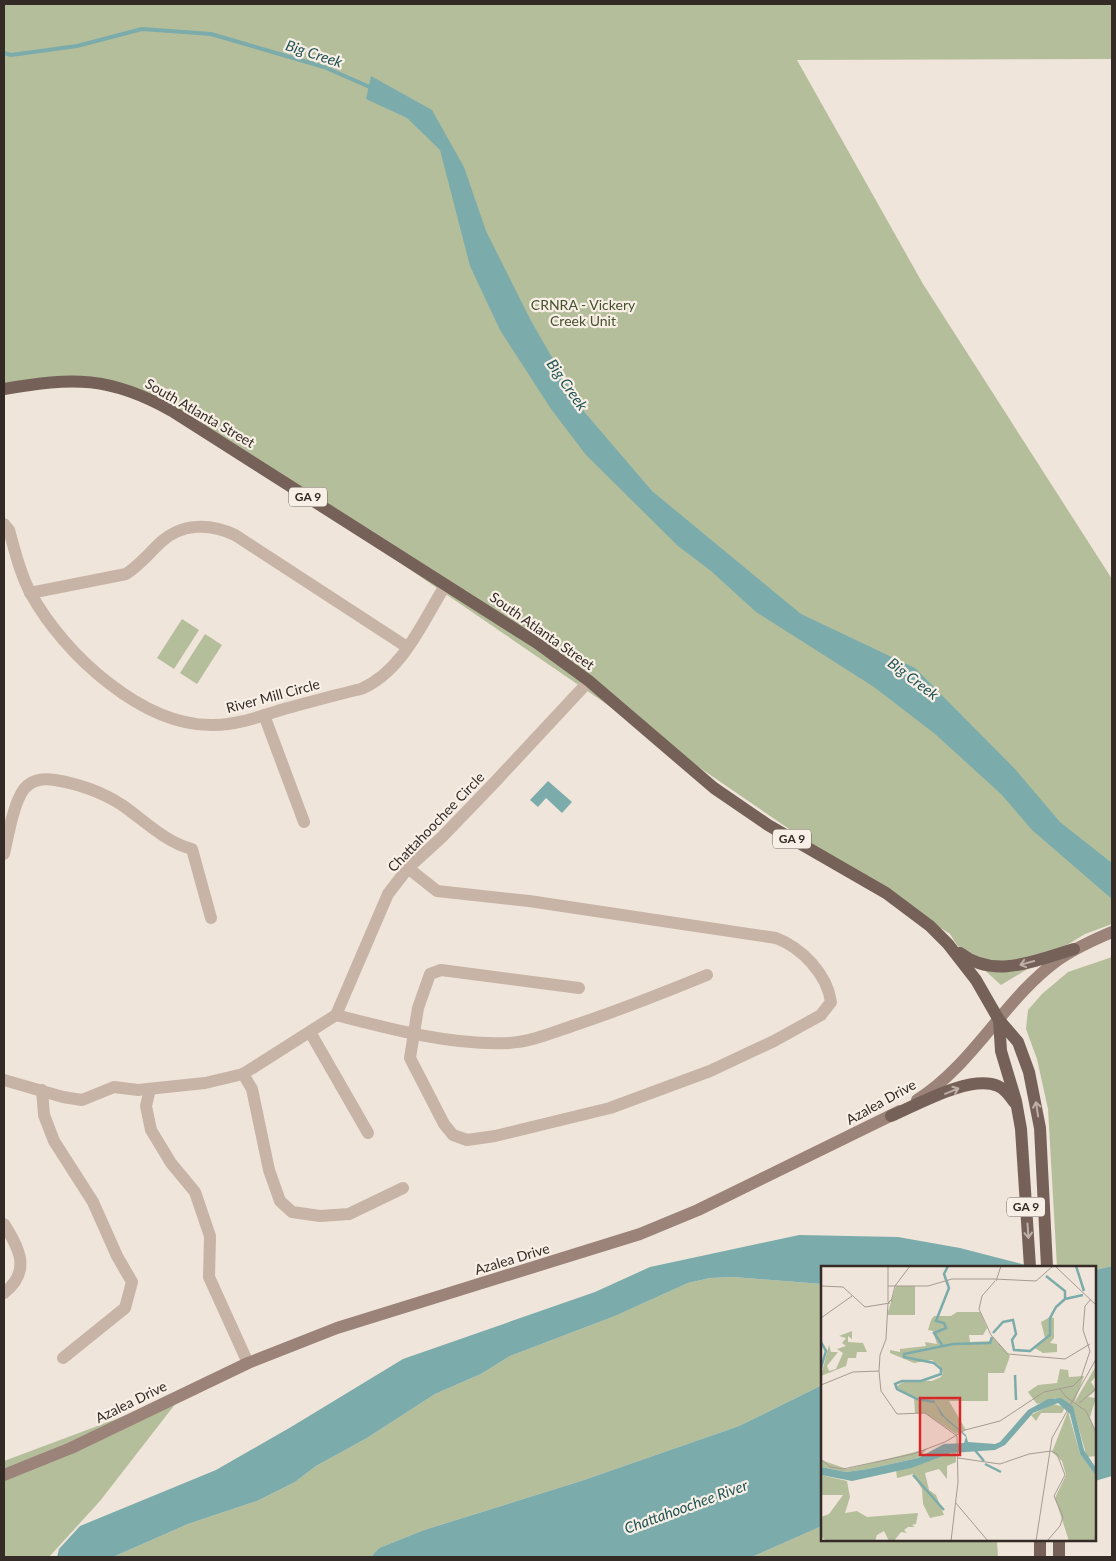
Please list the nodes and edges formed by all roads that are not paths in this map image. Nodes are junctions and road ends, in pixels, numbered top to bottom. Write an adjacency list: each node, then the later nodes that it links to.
1 (4, 389): 3 (main road, South Atlanta Street / GA 9)
2 (4, 524): 4 (street, River Mill Circle)
3 (446, 584): 5 (street, River Mill Circle); 6 (main road, South Atlanta Street / GA 9)
4 (30, 592): 5 (street); 7 (street, River Mill Circle)
5 (407, 647): 7 (street, River Mill Circle)
6 (588, 681): 10 (street, Chattahoochee Circle); 13 (main road, South Atlanta Street / GA 9)
7 (264, 715): 8 (street)
8 (304, 822)
9 (4, 854): 11 (street)
10 (408, 868): 17 (street, Chattahoochee Circle); 20 (street)
11 (211, 918)
12 (1110, 933): 14 (street, Azalea Drive)
13 (948, 944): 14 (main road, one-way to 13); 18 (main road, South Atlanta Street / GA 9)
14 (1074, 949): 18 (street, Azalea Drive)
15 (707, 975): 20 (street)
16 (579, 988): 20 (street)
17 (336, 1016): 19 (street); 20 (street)
18 (999, 1020): 25 (main road, South Atlanta Street / GA 9); 26 (street, Azalea Drive); 31 (main road, South Atlanta Street / GA 9, one-way to 18)
19 (310, 1032): 21 (street); 27 (street)
20 (414, 1034)
21 (243, 1074): 23 (street); 28 (street)
22 (4, 1080): 24 (street)
23 (150, 1089): 24 (street); 34 (street)
24 (42, 1090): 33 (street)
25 (1017, 1107): 26 (main road, one-way to 25); 30 (main road, South Atlanta Street / GA 9, one-way to 30)
26 (891, 1116): 34 (street, Azalea Drive)
27 (368, 1133)
28 (403, 1188)
29 (4, 1224): 32 (street)
30 (1030, 1266)
31 (1047, 1266)
32 (4, 1293)
33 (62, 1358)
34 (248, 1362): 35 (street, Azalea Drive)
35 (4, 1475)
36 (1040, 1541): 38 (main road)
37 (1059, 1541): 39 (main road)
38 (1040, 1557)
39 (1060, 1557)

